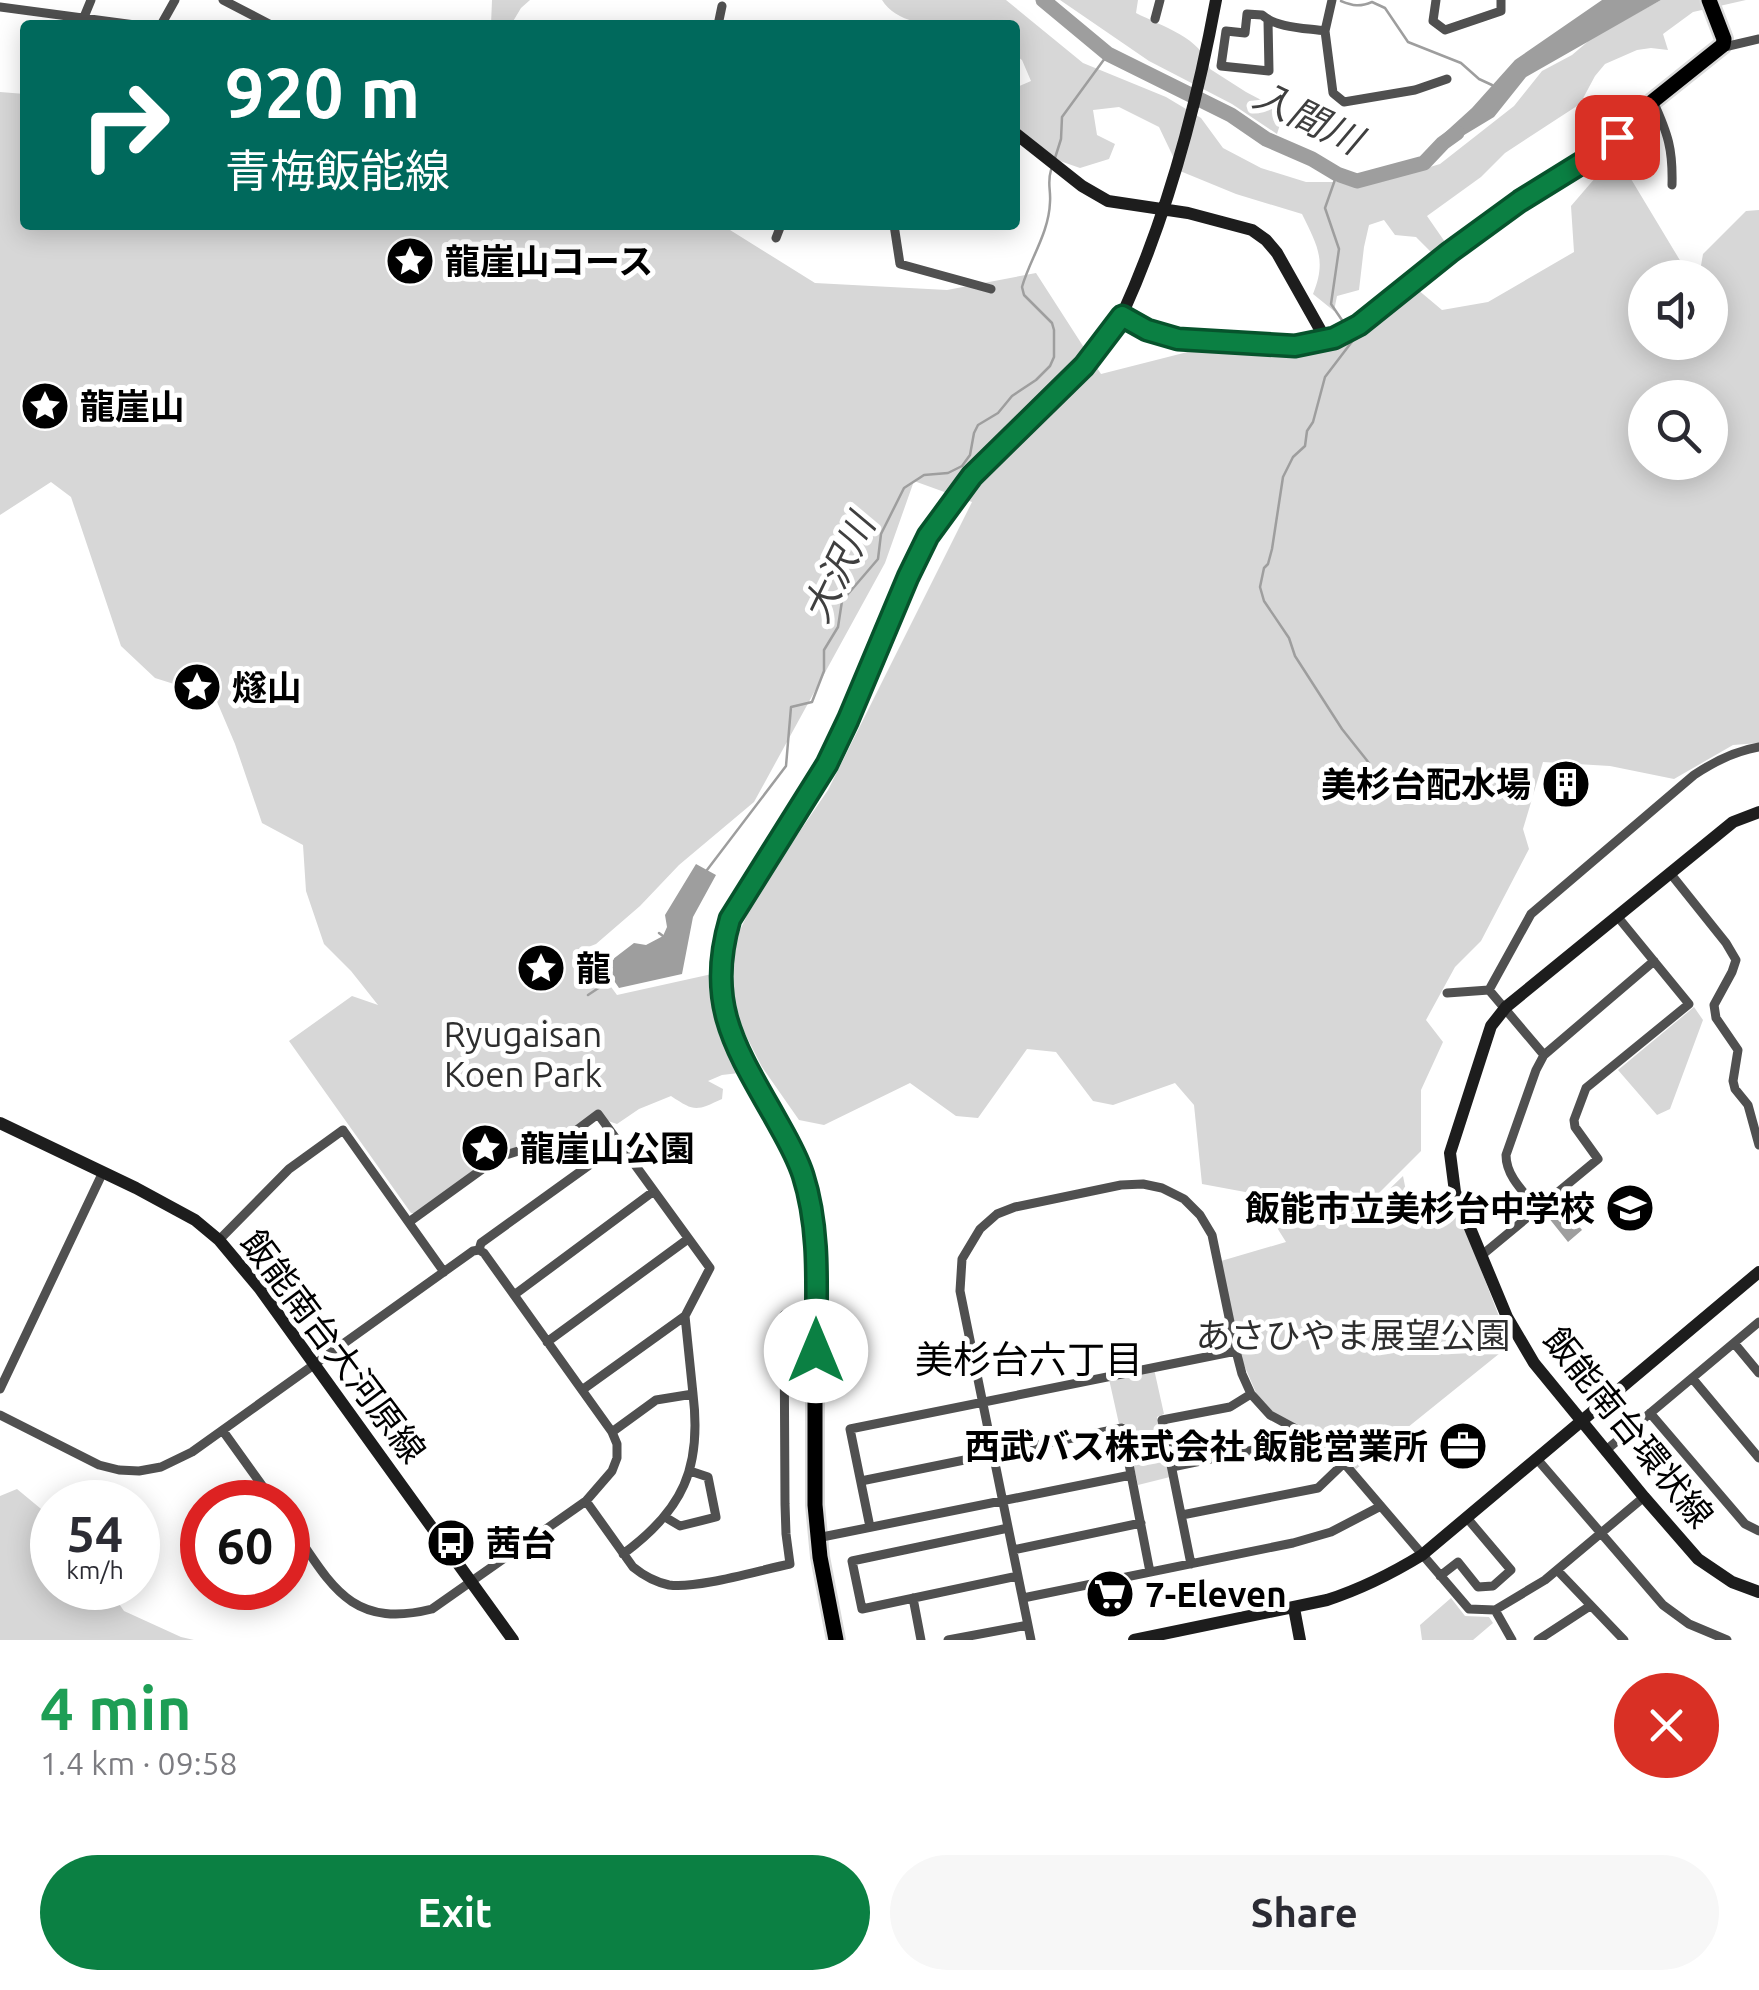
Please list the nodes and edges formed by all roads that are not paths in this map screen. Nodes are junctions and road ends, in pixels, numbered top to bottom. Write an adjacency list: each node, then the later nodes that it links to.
1 (90, 0): 11 (street)
2 (223, 0): 14 (street)
3 (1160, 0): 12 (street)
4 (1216, 0): 24 (street)
5 (1332, 0): 17 (street)
6 (1436, 0): 7 (street)
7 (1501, 0)
8 (1710, 1): 19 (main road)
9 (722, 6): 15 (street)
10 (0, 7): 11 (street)
11 (84, 17): 13 (street)
12 (1156, 19)
13 (103, 20)
14 (262, 20)
15 (719, 20)
16 (1268, 21): 16 (street); 17 (street)
17 (1325, 31): 20 (street)
18 (1759, 39): 19 (street)
19 (1718, 49): 21 (main road)
20 (1447, 78)
21 (1653, 101): 23 (street); 30 (main road)
22 (1020, 138): 24 (street)
23 (1672, 185)
24 (1164, 210): 29 (street); 30 (street)
25 (780, 230): 27 (street)
26 (895, 230): 28 (street)
27 (776, 238)
28 (991, 288)
29 (1122, 316): 30 (main road); 54 (main road)
30 (1332, 338)
31 (1759, 747): 36 (street)
32 (1759, 812): 33 (street, 飯能南台環状線)
33 (1670, 873): 34 (street, 飯能南台環状線); 42 (street)
34 (1617, 916): 35 (street); 38 (street, 飯能南台環状線)
35 (1654, 960): 39 (street); 45 (street)
36 (1489, 990): 37 (street); 38 (street)
37 (1447, 993)
38 (1506, 1008): 39 (street); 50 (street, 飯能南台環状線)
39 (1544, 1055): 45 (street)
40 (0, 1122): 43 (street, 飯能南台大河原線)
41 (620, 1143): 44 (street); 46 (street); 49 (street)
42 (1759, 1145)
43 (104, 1172): 48 (street, 飯能南台大河原線); 63 (street)
44 (654, 1191): 47 (street); 53 (street)
45 (1538, 1210): 50 (street)
46 (408, 1222): 48 (street); 51 (street)
47 (688, 1238): 55 (street); 57 (street)
48 (220, 1240): 60 (street, 飯能南台大河原線)
49 (479, 1250): 51 (street); 53 (street)
50 (1482, 1255): 70 (street, 飯能南台環状線)
51 (444, 1272): 60 (street)
52 (1759, 1272): 70 (street)
53 (514, 1296): 57 (street)
54 (816, 1314): 96 (main road); 99 (street)
55 (685, 1316): 64 (street); 65 (street)
56 (1759, 1322): 58 (street)
57 (547, 1342): 64 (street)
58 (1734, 1343): 61 (street); 62 (street)
59 (1236, 1351): 66 (street); 67 (street); 67 (street)
60 (314, 1366): 72 (street); 106 (street, 飯能南台大河原線)
61 (1759, 1374)
62 (1692, 1378): 68 (street); 76 (street)
63 (0, 1388)
64 (582, 1390): 73 (street)
65 (693, 1394): 73 (street); 80 (street)
66 (1251, 1394): 71 (street); 79 (street)
67 (982, 1401): 75 (street); 83 (street)
68 (1650, 1413): 74 (street); 94 (street)
69 (0, 1415): 72 (street)
70 (1582, 1422): 74 (street, 飯能南台環状線); 77 (street)
71 (1288, 1426): 78 (street); 79 (street)
72 (223, 1431): 82 (street)
73 (612, 1432): 85 (street)
74 (1605, 1450): 84 (street, 飯能南台環状線)
75 (993, 1454): 81 (street); 83 (street); 86 (street)
76 (1759, 1458)
77 (1537, 1460): 90 (street); 95 (street)
78 (1344, 1463): 87 (street); 88 (street)
79 (1172, 1467): 88 (street)
80 (690, 1471): 89 (street); 89 (street)
81 (1131, 1475): 86 (street); 91 (street)
82 (258, 1480)
83 (861, 1481): 92 (street)
84 (1644, 1497): 95 (street); 107 (street, 飯能南台環状線)
85 (586, 1500): 99 (street); 106 (street)
86 (1002, 1500): 92 (street); 93 (street)
87 (1381, 1506): 100 (street); 101 (street)
88 (1182, 1515): 101 (street)
89 (666, 1518): 99 (street)
90 (1466, 1518): 100 (street); 105 (street)
91 (1141, 1523): 97 (street); 103 (street)
92 (870, 1527): 96 (street)
93 (1008, 1528): 97 (street); 108 (street)
94 (1759, 1532)
95 (1601, 1534): 102 (street); 124 (street)
96 (817, 1538): 115 (main road)
97 (1013, 1550): 104 (street)
98 (310, 1554): 106 (street)
99 (623, 1554)
100 (1422, 1555): 105 (street); 111 (street)
101 (1192, 1564): 103 (street)
102 (1557, 1570): 110 (street); 112 (street)
103 (1150, 1572): 109 (street)
104 (1018, 1576): 108 (street); 109 (street)
105 (1440, 1576): 112 (street)
106 (470, 1581): 114 (street, 飯能南台大河原線)
107 (1759, 1592)
108 (914, 1598): 116 (street)
109 (1023, 1598): 113 (street)
110 (1590, 1606): 122 (street); 123 (street)
111 (1294, 1608): 119 (street); 120 (street)
112 (1494, 1610): 121 (street)
113 (1028, 1625): 117 (street); 118 (street)
114 (513, 1640)
115 (836, 1640)
116 (922, 1640)
117 (948, 1640)
118 (1031, 1640)
119 (1134, 1640)
120 (1300, 1640)
121 (1512, 1640)
122 (1538, 1640)
123 (1624, 1640)
124 (1727, 1640)

